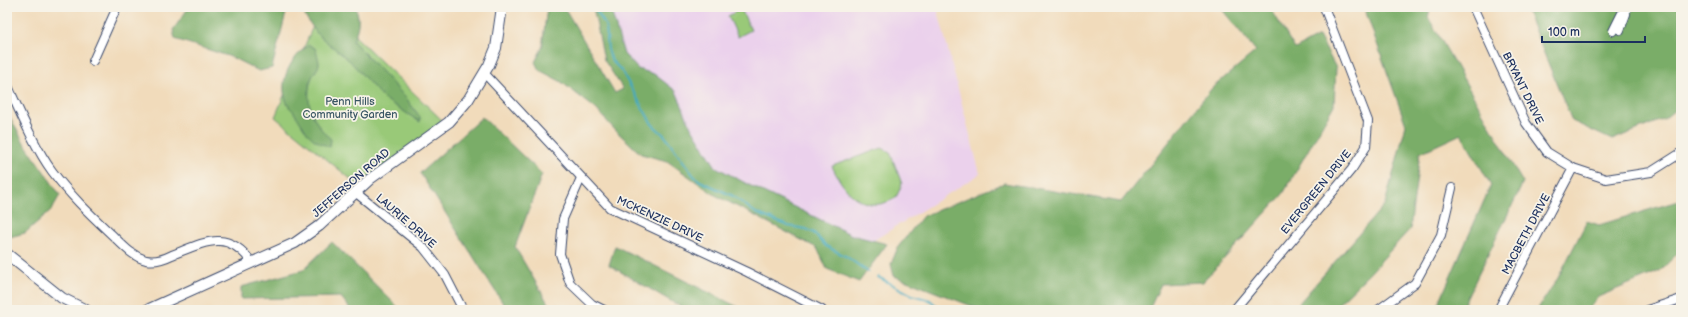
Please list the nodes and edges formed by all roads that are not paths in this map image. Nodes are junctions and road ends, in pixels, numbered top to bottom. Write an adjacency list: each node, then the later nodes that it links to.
1 (117, 7): 7 (street)
2 (502, 7): 8 (street, JEFFERSON ROAD)
3 (1324, 7): 23 (street, EVERGREEN DRIVE)
4 (1473, 7): 11 (street, BRYANT DRIVE)
5 (1628, 8): 6 (street)
6 (1616, 31)
7 (93, 61)
8 (485, 74): 12 (street, MCKENZIE DRIVE); 14 (street, JEFFERSON ROAD)
9 (7, 84): 16 (street)
10 (1681, 153): 11 (street, BRYANT DRIVE)
11 (1573, 168): 25 (street, MACBETH DRIVE)
12 (581, 178): 21 (street); 22 (street, MCKENZIE DRIVE)
13 (1452, 188): 24 (street)
14 (355, 192): 16 (street, JEFFERSON ROAD); 20 (street, LAURIE DRIVE)
15 (7, 254): 18 (street)
16 (252, 263): 19 (street, JEFFERSON ROAD)
17 (1681, 299): 26 (street)
18 (86, 310)
19 (147, 310)
20 (463, 310)
21 (604, 310)
22 (822, 310)
23 (1234, 310)
24 (1378, 310)
25 (1498, 310)
26 (1647, 310)

